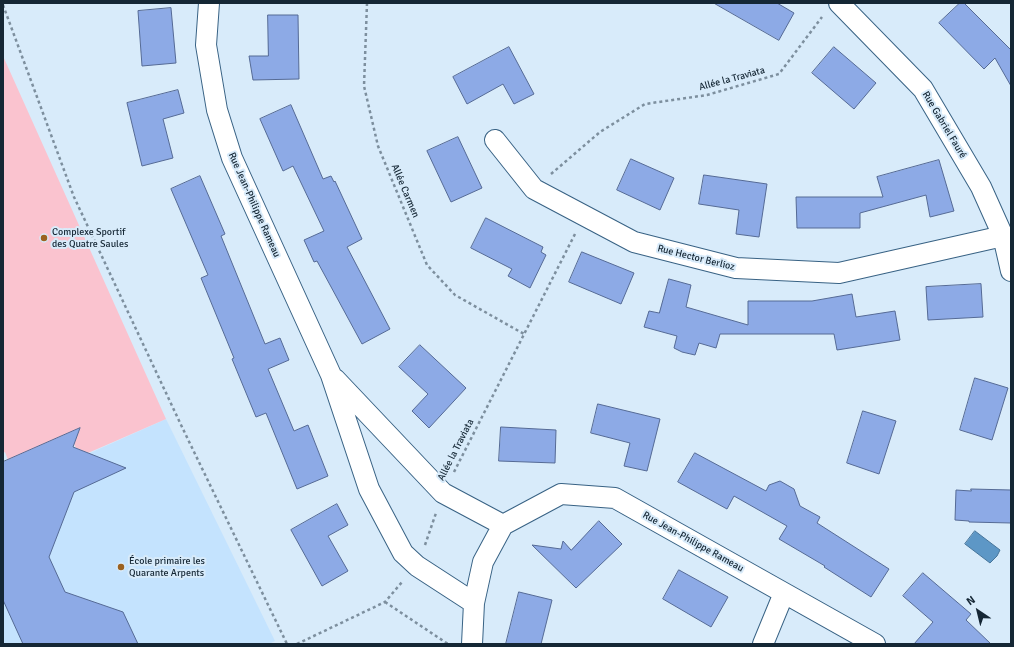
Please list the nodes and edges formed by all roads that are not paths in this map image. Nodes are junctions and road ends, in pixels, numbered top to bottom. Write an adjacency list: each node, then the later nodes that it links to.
1 (209, 3): 6 (street, Rue Jean-Philippe Rameau)
2 (831, 9): 4 (street, Rue Gabriel Fauré)
3 (495, 140): 4 (street, Rue Hector Berlioz)
4 (1003, 236): 5 (street, Rue Gabriel Fauré)
5 (1011, 272)
6 (331, 375): 7 (street, Rue Jean-Philippe Rameau); 9 (street, Rue Jean-Philippe Rameau)
7 (503, 525): 8 (street, Rue Jean-Philippe Rameau); 9 (street)
8 (784, 593): 11 (street); 12 (street, Rue Jean-Philippe Rameau)
9 (474, 603): 10 (street)
10 (472, 644)
11 (762, 644)
12 (875, 644)

